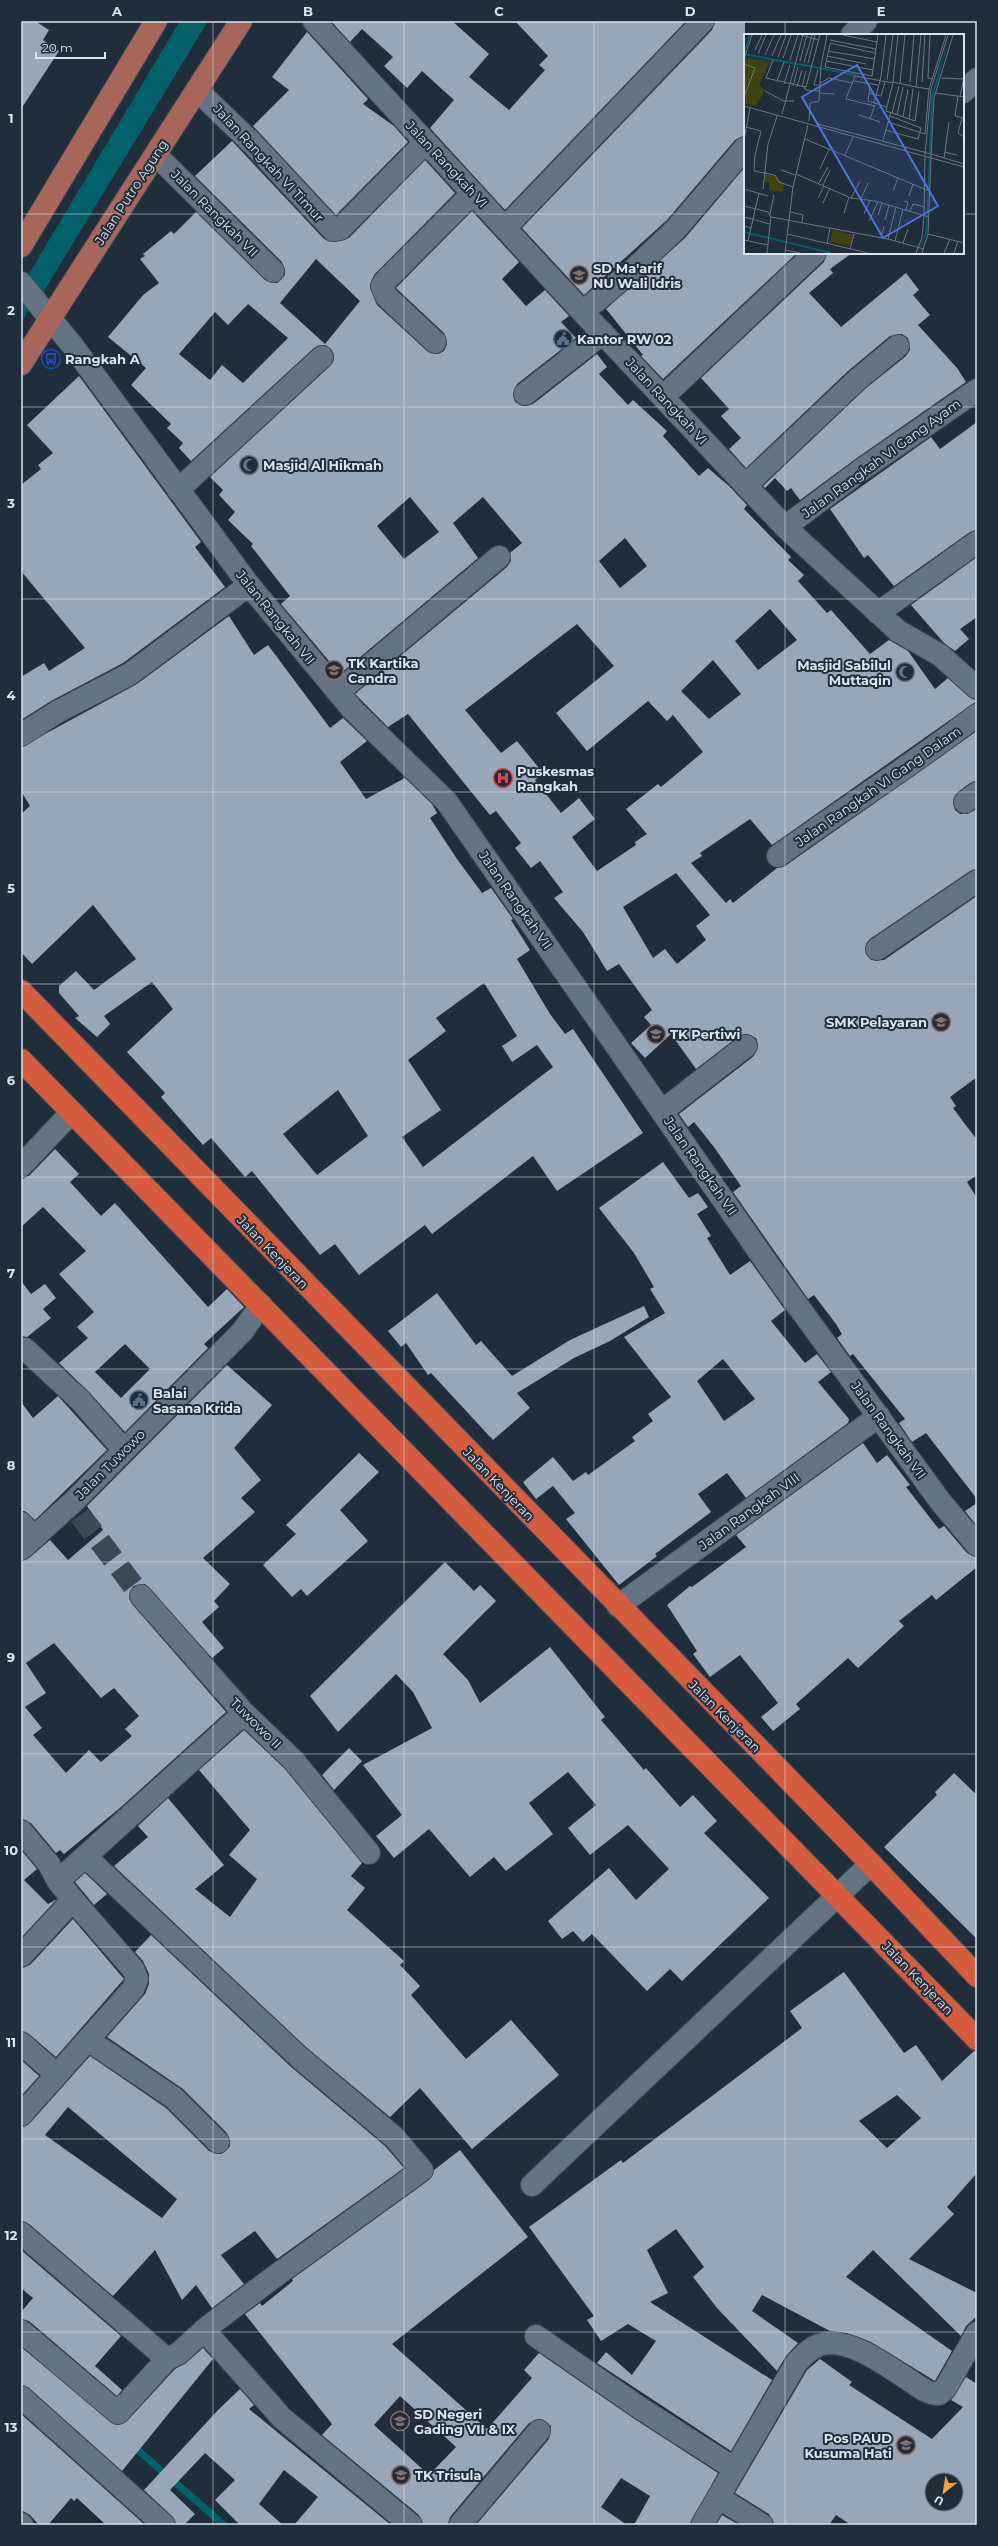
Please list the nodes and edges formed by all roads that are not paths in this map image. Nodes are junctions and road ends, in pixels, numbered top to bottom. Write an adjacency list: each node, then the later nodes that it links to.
1 (156, 21): 15 (main road)
2 (242, 21): 8 (main road, Jalan Putro Agung)
3 (314, 21): 10 (street, Jalan Rangkah VI)
4 (703, 21): 14 (street)
5 (866, 21): 6 (street)
6 (853, 34)
7 (977, 79): 9 (street)
8 (197, 90): 10 (street, Jalan Rangkah VI Timur); 12 (main road, Jalan Putro Agung)
9 (964, 91)
10 (426, 142): 13 (street, Jalan Rangkah VI)
11 (744, 149): 20 (street)
12 (156, 155): 17 (street, Jalan Rangkah VII); 19 (main road, Jalan Putro Agung)
13 (473, 193): 14 (street, Jalan Rangkah VI); 22 (street)
14 (506, 228): 20 (street, Jalan Rangkah VI)
15 (21, 246)
16 (814, 254): 28 (street)
17 (274, 270)
18 (21, 283): 19 (street, Jalan Rangkah VII)
19 (46, 312): 25 (main road, Jalan Putro Agung); 30 (street, Jalan Rangkah VII)
20 (583, 312): 21 (street, Jalan Rangkah VI)
21 (603, 333): 27 (street); 28 (street, Jalan Rangkah VI)
22 (435, 342)
23 (898, 346): 29 (street)
24 (322, 358): 30 (street)
25 (21, 364)
26 (977, 390): 31 (street, Jalan Rangkah VI Gang Ayam)
27 (525, 394)
28 (663, 397): 29 (street, Jalan Rangkah VI)
29 (746, 485): 31 (street, Jalan Rangkah VI)
30 (178, 490): 34 (street, Jalan Rangkah VII)
31 (785, 527): 35 (street, Jalan Rangkah VI)
32 (977, 542): 35 (street)
33 (499, 557): 37 (street)
34 (249, 586): 37 (street, Jalan Rangkah VII); 39 (street)
35 (878, 614): 36 (street, Jalan Rangkah VI)
36 (977, 688)
37 (338, 692): 46 (street, Jalan Rangkah VII)
38 (977, 715): 40 (street, Jalan Rangkah VI Gang Dalam)
39 (21, 735)
40 (778, 856)
41 (977, 881): 42 (street)
42 (877, 949)
43 (21, 991): 56 (highway, Jalan Kenjeran)
44 (746, 1046): 46 (street)
45 (21, 1060): 47 (highway, Jalan Kenjeran)
46 (662, 1111): 51 (street, Jalan Rangkah VII)
47 (72, 1112): 48 (street); 49 (highway, Jalan Kenjeran)
48 (21, 1166)
49 (261, 1305): 52 (street, Jalan Tuwowo); 63 (highway, Jalan Kenjeran)
50 (21, 1349): 52 (street)
51 (878, 1416): 54 (street, Jalan Rangkah VII); 56 (street, Jalan Rangkah VIII)
52 (124, 1450): 53 (street, Jalan Tuwowo)
53 (25, 1537)
54 (977, 1545)
55 (141, 1596): 57 (street, Tuwowo II)
56 (618, 1606): 61 (highway, Jalan Kenjeran)
57 (244, 1713): 59 (street, Tuwowo II); 60 (street)
58 (21, 1831): 62 (street)
59 (369, 1853)
60 (86, 1857): 62 (street); 75 (street)
61 (871, 1864): 63 (street); 66 (highway, Jalan Kenjeran)
62 (58, 1881): 64 (street)
63 (839, 1897): 67 (highway, Jalan Kenjeran); 73 (street)
64 (73, 1900): 65 (street); 68 (street)
65 (21, 1956)
66 (977, 1976)
67 (977, 2039)
68 (88, 2040): 70 (street); 72 (street)
69 (21, 2043): 70 (street)
70 (56, 2074): 71 (street)
71 (21, 2115)
72 (218, 2142)
73 (532, 2185)
74 (21, 2233): 79 (street)
75 (204, 2330): 79 (street); 85 (street)
76 (21, 2331): 79 (street)
77 (977, 2333): 82 (street)
78 (536, 2336): 82 (street)
79 (167, 2359)
80 (21, 2398): 84 (street)
81 (539, 2431): 86 (street)
82 (736, 2469): 83 (street)
83 (718, 2497): 87 (street); 88 (street)
84 (164, 2525)
85 (411, 2525)
86 (460, 2525)
87 (702, 2525)
88 (762, 2525)

